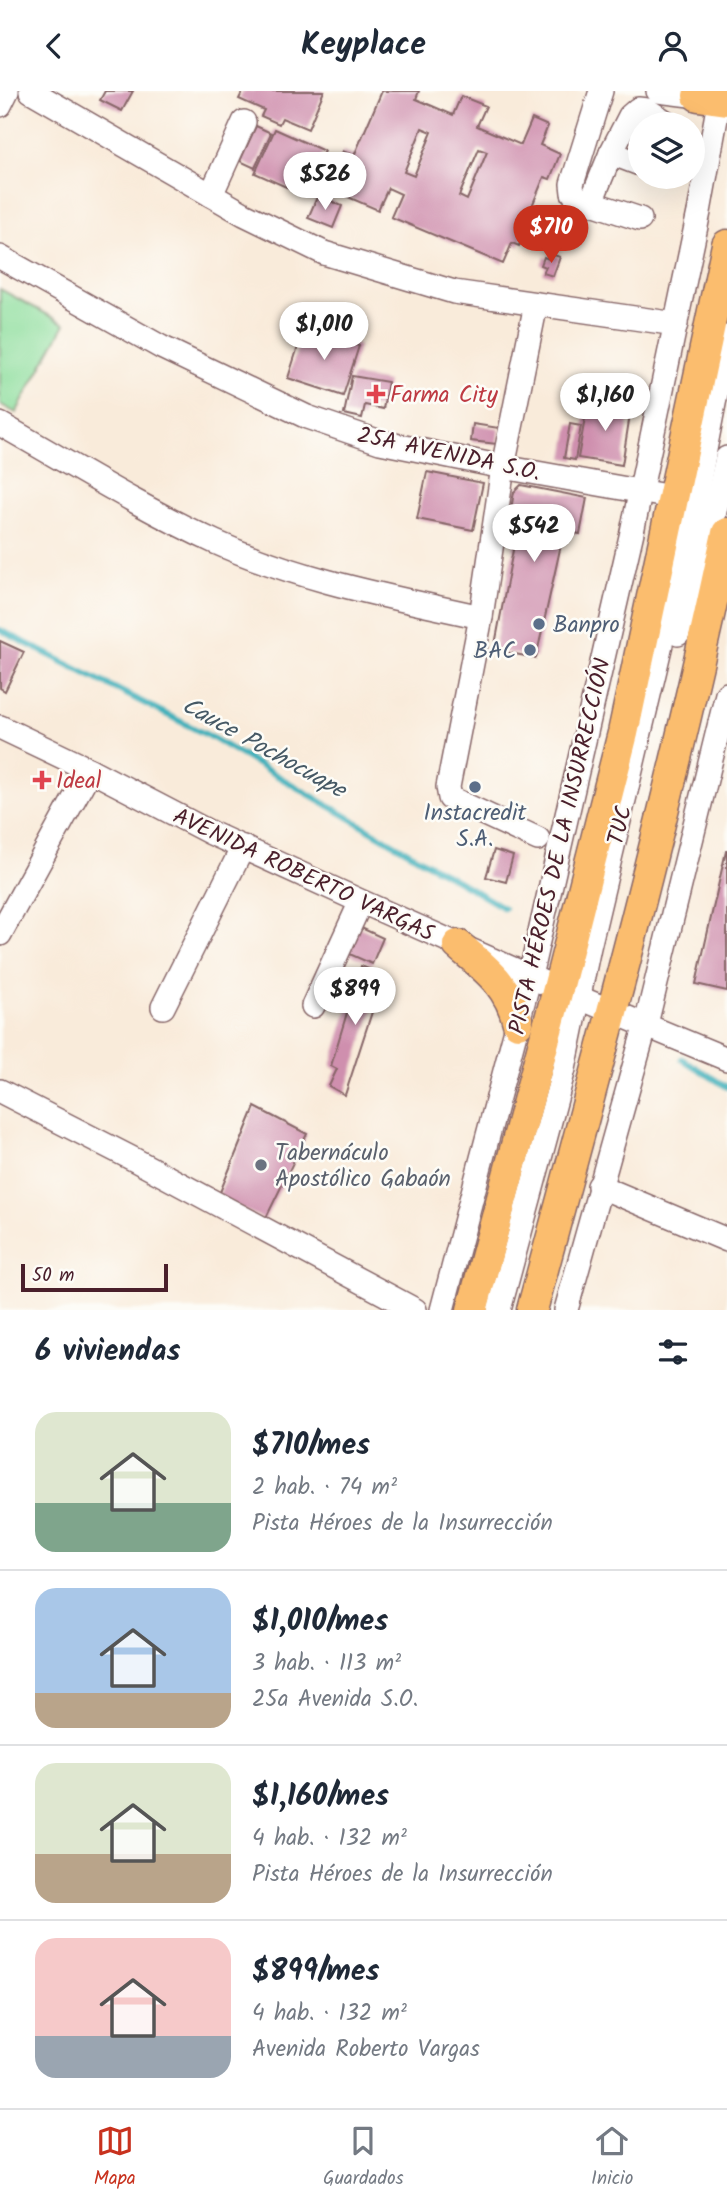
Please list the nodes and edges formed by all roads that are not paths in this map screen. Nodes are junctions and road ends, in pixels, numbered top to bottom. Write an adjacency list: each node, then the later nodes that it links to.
1 (7, 91): 6 (street)
2 (31, 91): 11 (street)
3 (601, 91): 12 (street)
4 (658, 91): 5 (street)
5 (716, 96): 17 (street, PISTA HÉROES DE LA INSURRECCIÓN)
6 (0, 105)
7 (628, 118): 9 (street)
8 (244, 122): 11 (street)
9 (611, 153): 10 (street); 12 (street)
10 (628, 159)
11 (211, 195): 16 (street)
12 (591, 202): 13 (street)
13 (640, 219)
14 (727, 245): 23 (main road, PISTA HÉROES DE LA INSURRECCIÓN)
15 (0, 257): 21 (street, 25A AVENIDA S.O.)
16 (536, 305): 17 (street); 21 (street)
17 (676, 324): 22 (street, PISTA HÉROES DE LA INSURRECCIÓN)
18 (727, 337): 23 (street, TUC)
19 (0, 424): 25 (street)
20 (727, 458): 23 (street, TUC)
21 (503, 467): 22 (street, 25A AVENIDA S.O.); 25 (street)
22 (641, 491): 23 (street, 25A AVENIDA S.O.); 34 (street, PISTA HÉROES DE LA INSURRECCIÓN)
23 (703, 502): 35 (main road, PISTA HÉROES DE LA INSURRECCIÓN); 35 (street, TUC)
24 (727, 533): 35 (main road, PISTA HÉROES DE LA INSURRECCIÓN)
25 (481, 617): 29 (street)
26 (727, 694): 39 (street)
27 (0, 727): 28 (street, AVENIDA ROBERTO VARGAS)
28 (90, 770): 30 (street, AVENIDA ROBERTO VARGAS); 32 (street)
29 (538, 839)
30 (243, 847): 33 (street, AVENIDA ROBERTO VARGAS); 37 (street)
31 (358, 908): 36 (street)
32 (0, 934)
33 (458, 945): 34 (street, AVENIDA ROBERTO VARGAS); 38 (main road)
34 (530, 976): 35 (street, AVENIDA ROBERTO VARGAS); 38 (street, PISTA HÉROES DE LA INSURRECCIÓN)
35 (585, 1000): 39 (street, AVENIDA ROBERTO VARGAS); 46 (main road, PISTA HÉROES DE LA INSURRECCIÓN); 47 (street, TUC); 48 (street, TUC); 49 (main road, PISTA HÉROES DE LA INSURRECCIÓN)
36 (313, 1006)
37 (163, 1007)
38 (518, 1023): 45 (street, PISTA HÉROES DE LA INSURRECCIÓN)
39 (646, 1024): 40 (street, AVENIDA ROBERTO VARGAS); 42 (street)
40 (727, 1059)
41 (0, 1091): 44 (street)
42 (599, 1185): 43 (street); 50 (street)
43 (727, 1240)
44 (415, 1310)
45 (442, 1310)
46 (472, 1310)
47 (499, 1310)
48 (511, 1310)
49 (532, 1310)
50 (566, 1310)

